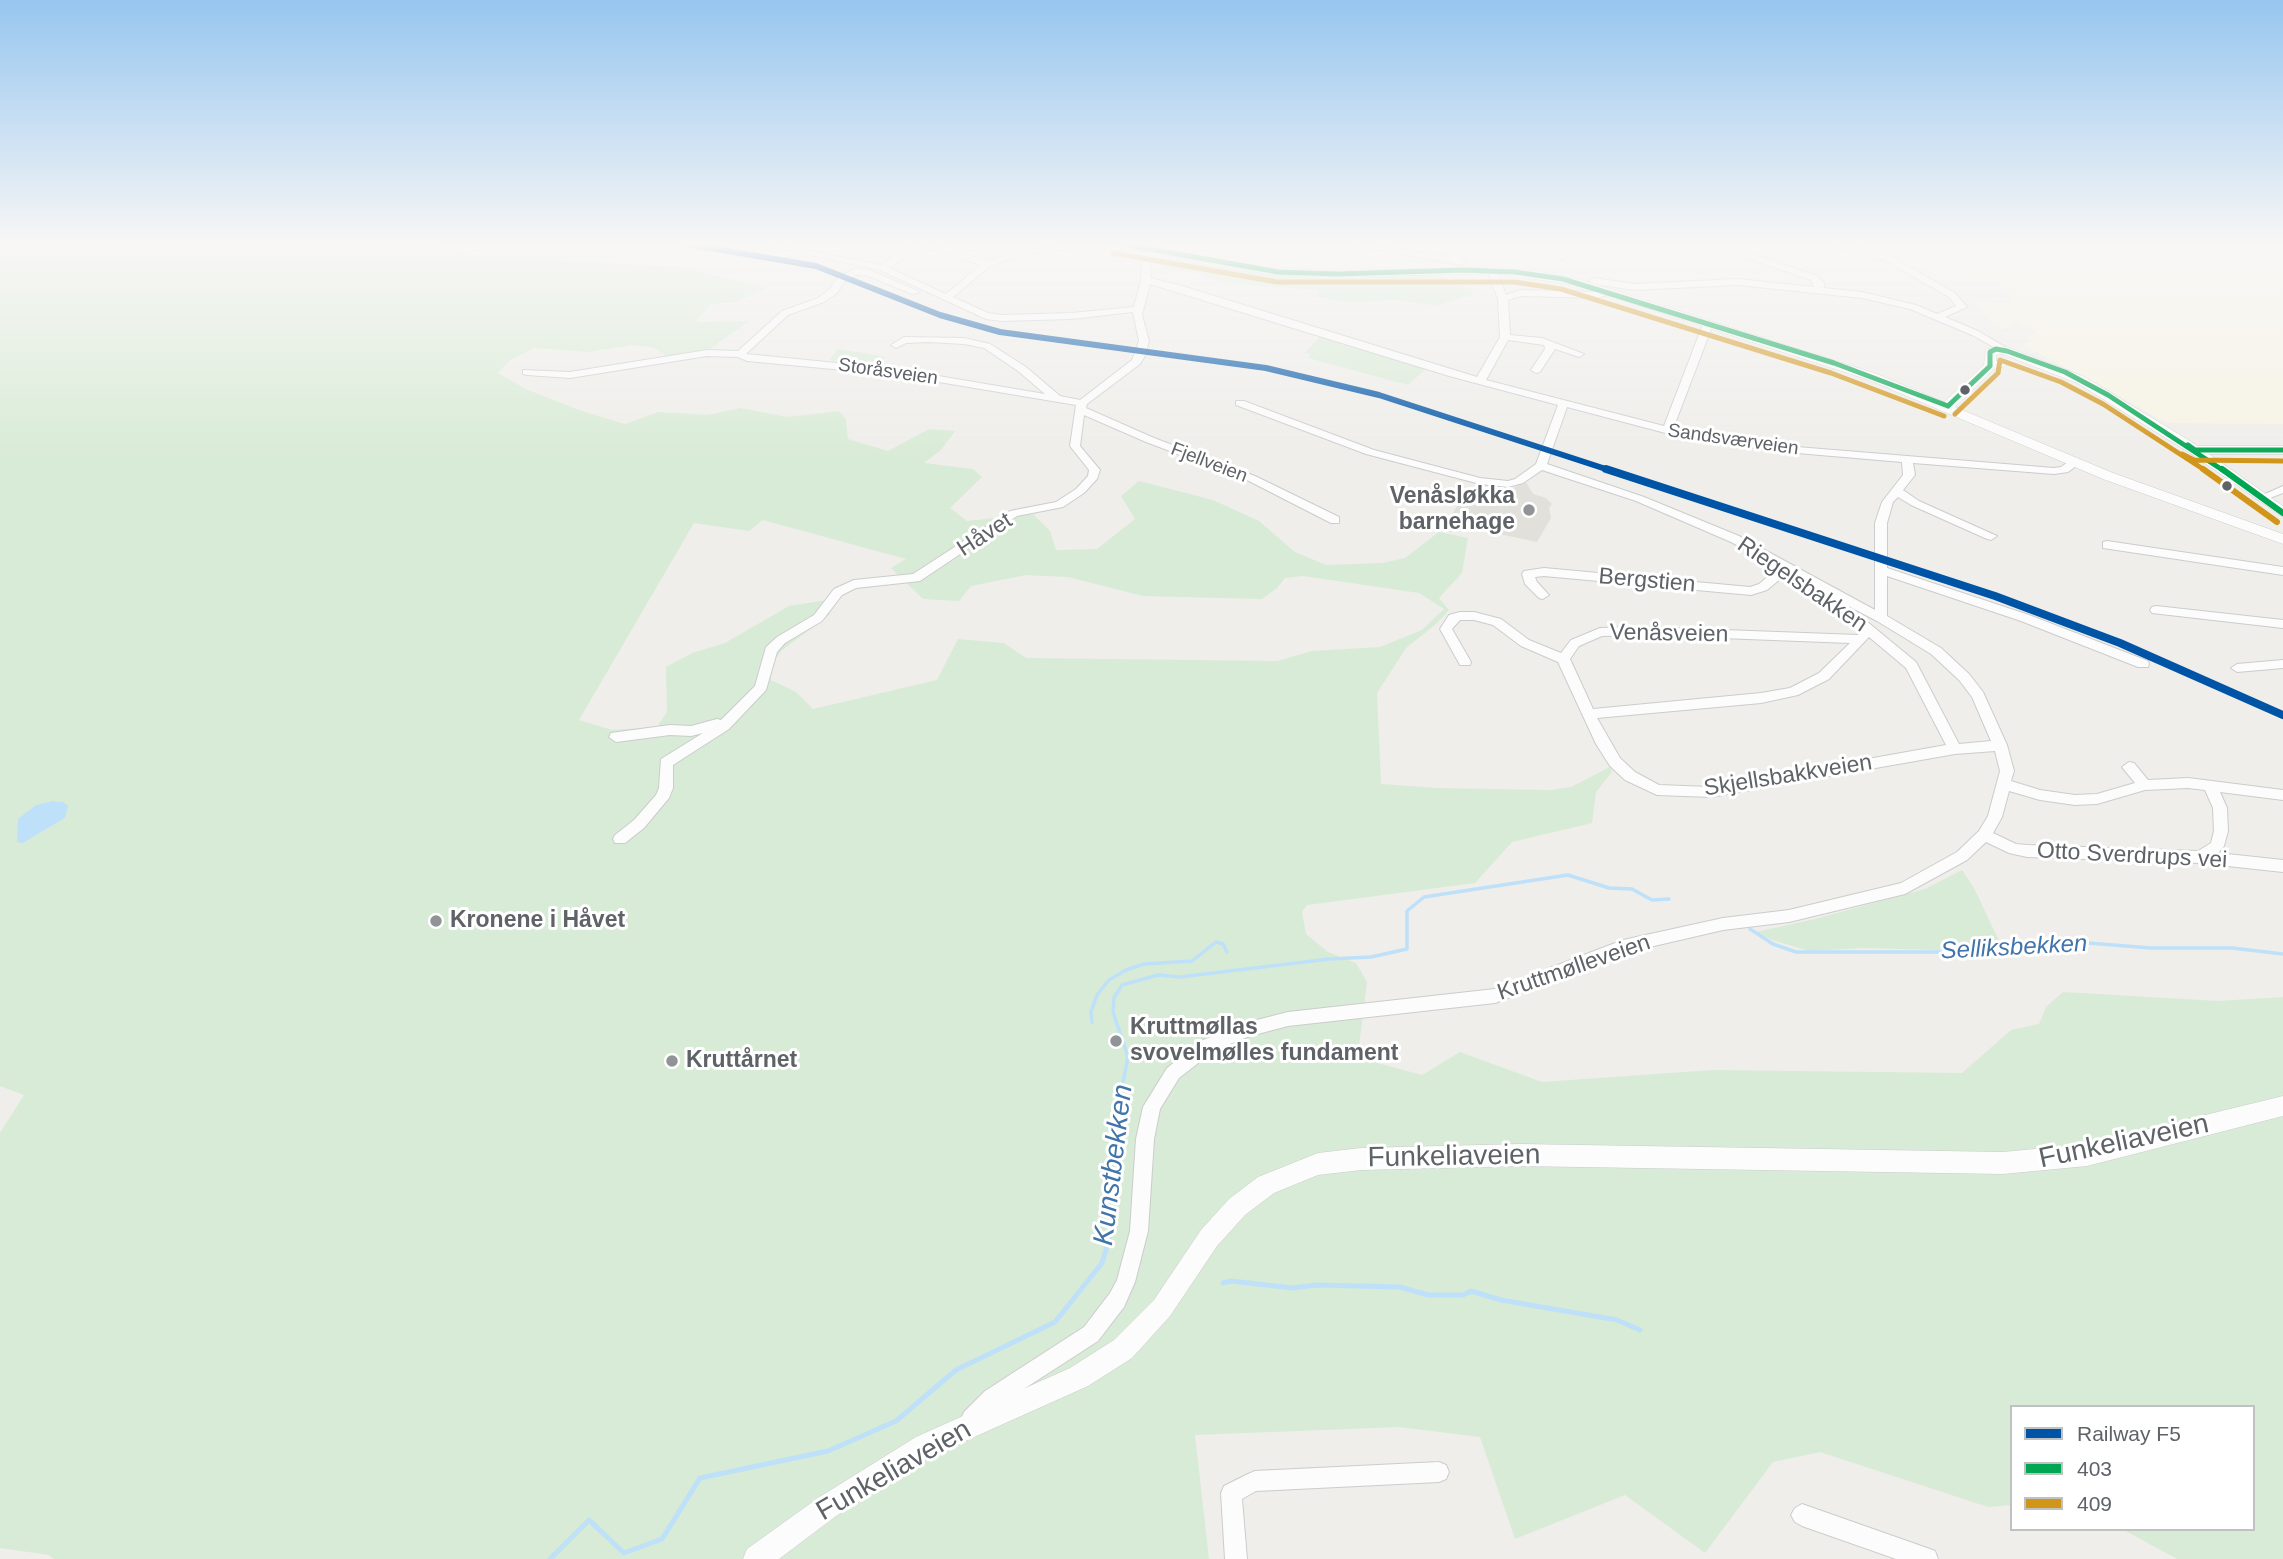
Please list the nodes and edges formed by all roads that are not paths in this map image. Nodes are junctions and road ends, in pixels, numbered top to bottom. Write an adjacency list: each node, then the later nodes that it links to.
1 (782, 316): 16 (street)
2 (985, 316): 3 (street)
3 (1073, 316)
4 (1139, 316): 25 (street)
5 (1269, 316): 21 (street, Sandsværveien)
6 (1504, 316): 12 (street)
7 (1674, 316): 11 (street)
8 (1934, 316): 10 (street)
9 (1940, 316): 10 (street)
10 (1937, 317): 15 (street)
11 (1707, 327): 26 (street); 27 (street)
12 (1505, 337): 13 (street); 21 (street)
13 (1549, 344): 17 (street); 19 (street)
14 (896, 345): 22 (street)
15 (1990, 353): 18 (street); 18 (street); 26 (street)
16 (740, 354): 20 (street, Storåsveien); 22 (street, Storåsveien)
17 (1579, 354)
18 (2010, 357): 28 (street)
19 (1536, 370)
20 (527, 372)
21 (1480, 381): 24 (street, Sandsværveien)
22 (1056, 399): 25 (street, Storåsveien)
23 (1240, 402): 32 (street)
24 (1564, 402): 27 (street, Sandsværveien); 32 (street)
25 (1081, 406): 37 (street, Fjellveien); 55 (street, Håvet)
26 (1948, 406): 31 (street)
27 (1667, 431): 30 (street, Sandsværveien)
28 (2195, 450): 29 (street); 35 (street)
29 (2283, 450)
30 (1907, 458): 31 (street, Sandsværveien); 34 (street)
31 (2075, 462): 39 (street)
32 (1541, 466): 42 (street, Riegelsbakken)
33 (2283, 489): 35 (street)
34 (1897, 491): 38 (street); 41 (street)
35 (2262, 498): 36 (street)
36 (2283, 513)
37 (1335, 520)
38 (1991, 536)
39 (2283, 538)
40 (2107, 545): 43 (street)
41 (1882, 562): 46 (street); 51 (street)
42 (1786, 568): 44 (street, Bergstien); 46 (street, Kruttmølleveien); 48 (street, Riegelsbakken)
43 (2283, 571)
44 (1543, 595)
45 (2156, 610): 47 (street)
46 (1881, 618): 57 (street, Kruttmølleveien)
47 (2283, 624)
48 (1864, 634): 49 (street, Venåsveien); 54 (street); 58 (street, Riegelsbakken)
49 (1563, 659): 50 (street); 54 (street, Skjellsbakkveien)
50 (1465, 662)
51 (2143, 664)
52 (2283, 664): 53 (street)
53 (2237, 668)
54 (1590, 714): 58 (street, Skjellsbakkveien)
55 (731, 717): 56 (street, Håvet); 65 (street, Håvet)
56 (616, 737)
57 (2000, 745): 58 (street, Skjellsbakkveien); 60 (street, Kruttmølleveien)
58 (1955, 749)
59 (2129, 767): 61 (street)
60 (2005, 784): 61 (street); 64 (street, Kruttmølleveien)
61 (2145, 785): 62 (street)
62 (2210, 786): 63 (street); 66 (street)
63 (2283, 795)
64 (1984, 835): 66 (street, Otto Sverdrups vei); 69 (street, Kruttmølleveien)
65 (620, 839)
66 (2200, 857): 67 (street, Otto Sverdrups vei)
67 (2283, 866)
68 (2283, 1106): 69 (street, Funkeliaveien)
69 (962, 1427): 72 (street, Funkeliaveien)
70 (1439, 1472): 73 (street)
71 (1802, 1515): 74 (street)
72 (757, 1559)
73 (1236, 1559)
74 (1927, 1559)

